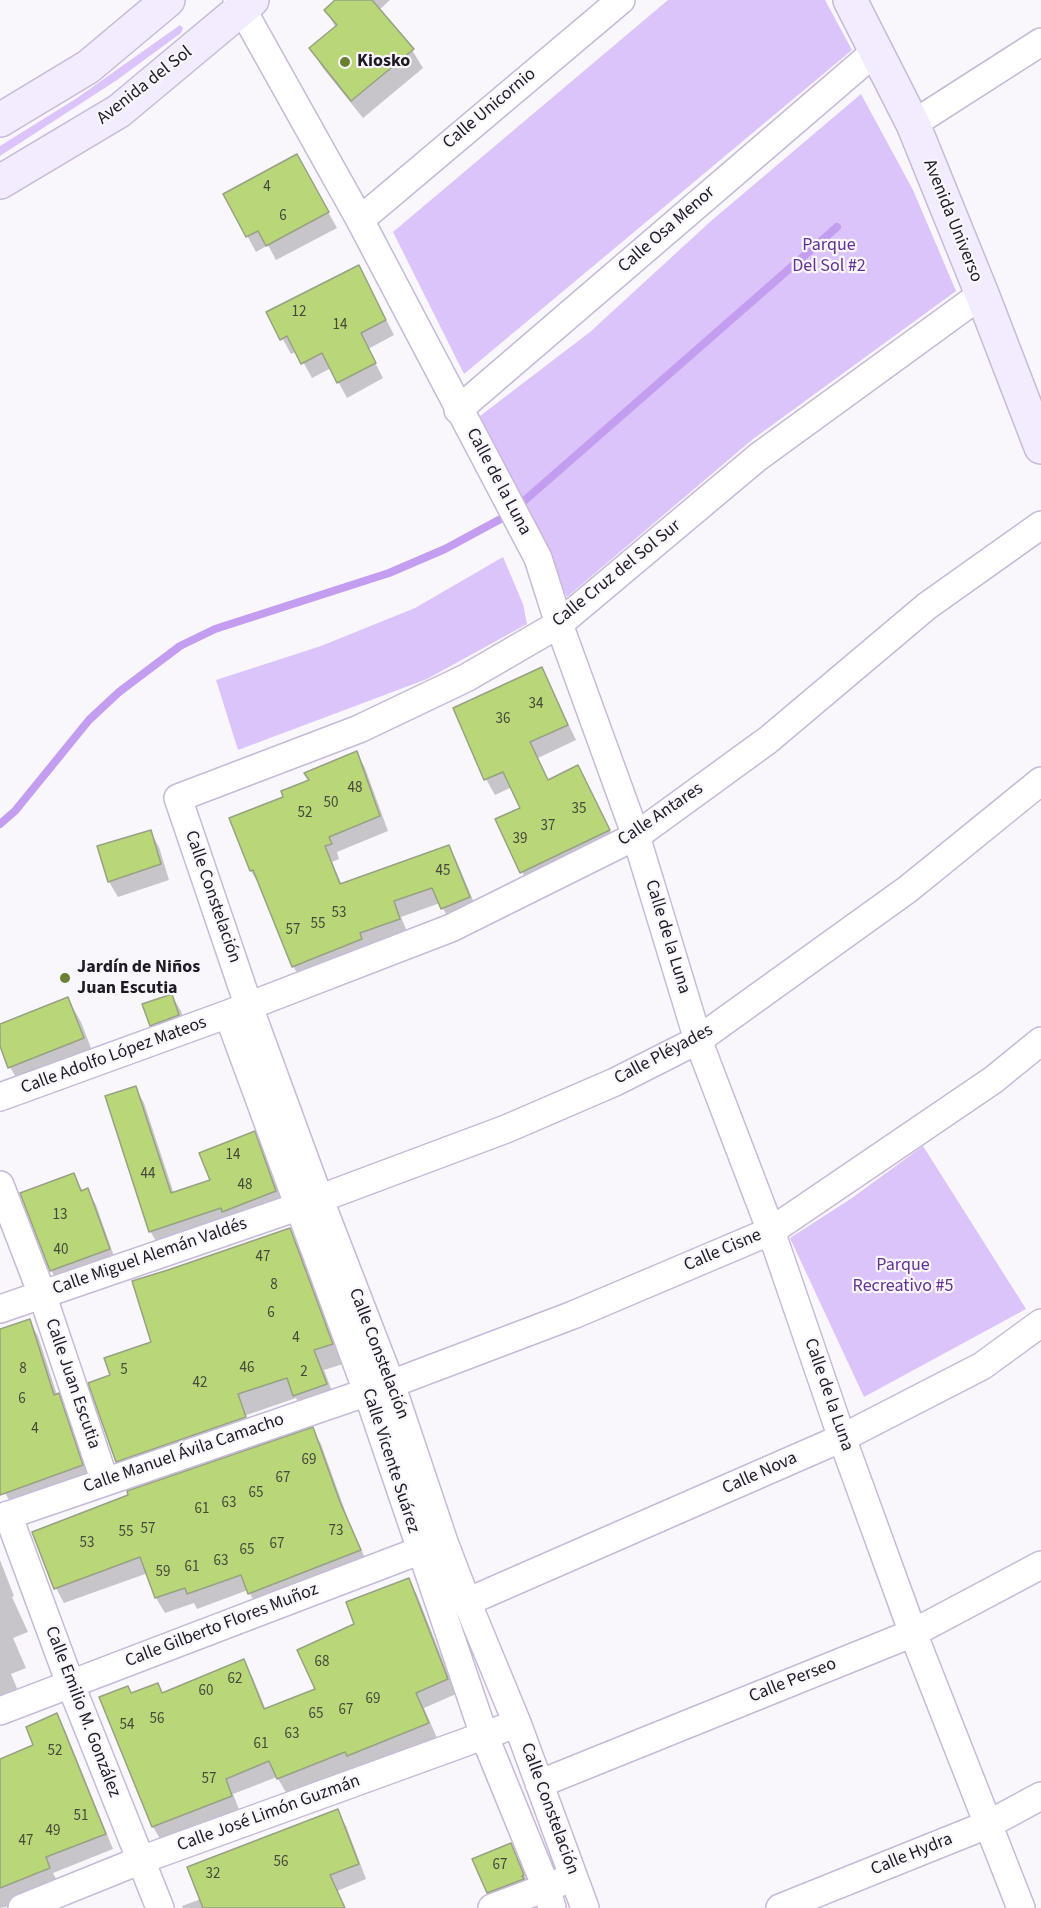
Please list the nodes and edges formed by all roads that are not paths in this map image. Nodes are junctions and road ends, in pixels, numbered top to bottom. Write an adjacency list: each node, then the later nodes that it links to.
1 (168, 0): 7 (street)
2 (621, 0): 10 (street, Calle Unicornio)
3 (850, 0): 6 (street, Avenida Universo)
4 (244, 3): 9 (street, Avenida del Sol); 10 (street, Calle de la Luna)
5 (1041, 42): 8 (street)
6 (876, 51): 8 (street, Avenida Universo); 12 (street, Calle Osa Menor)
7 (0, 120)
8 (913, 124): 11 (street, Avenida Universo)
9 (0, 182)
10 (360, 220): 12 (street, Calle de la Luna)
11 (982, 294): 13 (street, Avenida Universo); 15 (street, Calle Cruz del Sol Sur)
12 (458, 410): 15 (street, Calle de la Luna)
13 (1041, 447)
14 (1041, 525): 18 (street, Calle Antares)
15 (559, 624): 17 (street, Calle Cruz del Sol Sur); 18 (street, Calle de la Luna)
16 (1041, 781): 20 (street, Calle Pléyades)
17 (178, 798): 19 (street, Calle Constelación)
18 (636, 836): 19 (street, Calle Antares); 20 (street, Calle de la Luna)
19 (239, 1010): 22 (street, Calle Adolfo López Mateos); 24 (street, Calle Constelación)
20 (698, 1040): 24 (street, Calle Pléyades); 25 (street, Calle de la Luna)
21 (1041, 1041): 25 (street, Calle Cisne)
22 (0, 1097)
23 (0, 1185): 26 (street, Calle Juan Escutia)
24 (309, 1202): 26 (street, Calle Miguel Alemán Valdés); 29 (street, Calle Constelación)
25 (771, 1231): 29 (street, Calle Cisne); 30 (street, Calle de la Luna)
26 (42, 1294): 27 (street, Calle Miguel Alemán Valdés); 31 (street, Calle Juan Escutia)
27 (0, 1309)
28 (1041, 1323): 30 (street, Calle Nova)
29 (379, 1387): 31 (street, Calle Manuel Ávila Camacho); 33 (street, Calle Constelación)
30 (842, 1438): 35 (street, Calle Nova); 36 (street, Calle de la Luna)
31 (105, 1482): 32 (street, Calle Manuel Ávila Camacho)
32 (4, 1516): 37 (street, Calle Emilio M. González)
33 (432, 1546): 35 (street, Calle Constelación); 37 (street, Calle Gilberto Flores Muñoz); 40 (street, Calle Vicente Suárez)
34 (1041, 1564): 36 (street, Calle Perseo)
35 (467, 1602): 39 (street, Calle Constelación)
36 (913, 1633): 41 (street, Calle Perseo); 43 (street, Calle de la Luna)
37 (70, 1683): 38 (street, Calle Gilberto Flores Muñoz); 44 (street, Calle Emilio M. González)
38 (0, 1711)
39 (517, 1723): 40 (street, Calle José Limón Guzmán); 41 (street, Calle Constelación)
40 (484, 1735): 44 (street, Calle José Limón Guzmán); 46 (street, Calle Vicente Suárez)
41 (539, 1784): 45 (street, Calle Constelación)
42 (1041, 1796): 43 (street, Calle Hydra)
43 (989, 1824): 51 (street, Calle Hydra); 52 (street, Calle de la Luna)
44 (141, 1860): 47 (street, Calle José Limón Guzmán); 48 (street, Calle Emilio M. González)
45 (573, 1877): 46 (street); 50 (street, Calle Constelación)
46 (549, 1898): 49 (street)
47 (22, 1908)
48 (160, 1908)
49 (492, 1908)
50 (585, 1908)
51 (780, 1908)
52 (1021, 1908)

